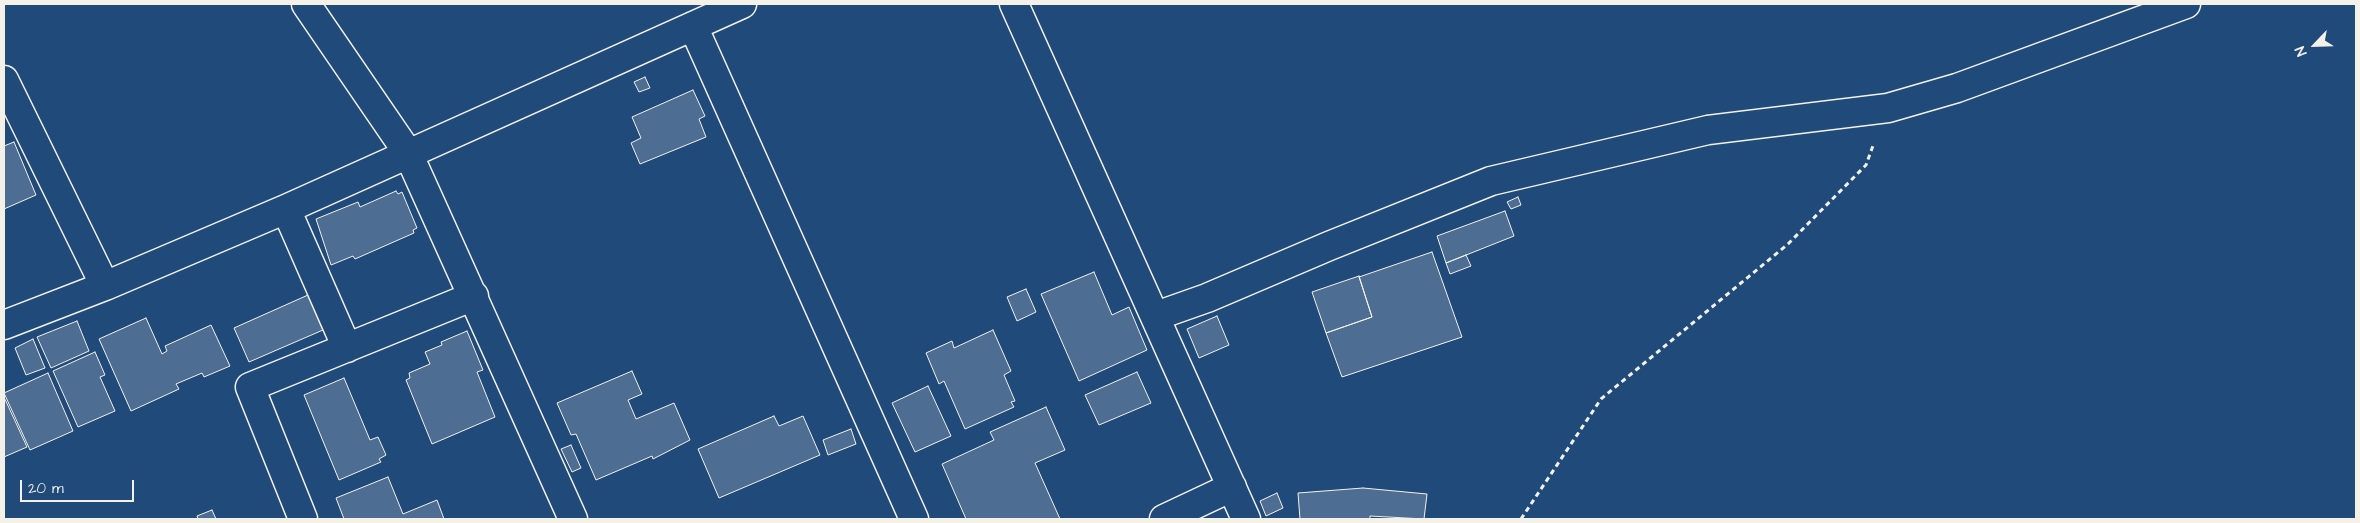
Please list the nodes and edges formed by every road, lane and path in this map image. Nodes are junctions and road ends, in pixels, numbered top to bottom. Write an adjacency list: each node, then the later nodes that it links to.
1 (306, 4): 8 (street)
2 (742, 4): 5 (street)
3 (1014, 4): 12 (street)
4 (2186, 4): 7 (street)
5 (693, 26): 8 (street); 18 (street)
6 (4, 80): 10 (street)
7 (1888, 108): 12 (street); 21 (path)
8 (408, 153): 9 (street); 11 (street)
9 (286, 209): 10 (street); 14 (street)
10 (105, 286): 13 (street)
11 (474, 296): 14 (street); 17 (street)
12 (1156, 316): 15 (street)
13 (4, 325)
14 (347, 348): 16 (street)
15 (1232, 487): 19 (street); 20 (street)
16 (303, 519)
17 (573, 519)
18 (914, 519)
19 (1164, 519)
20 (1246, 519)
21 (1521, 519)

